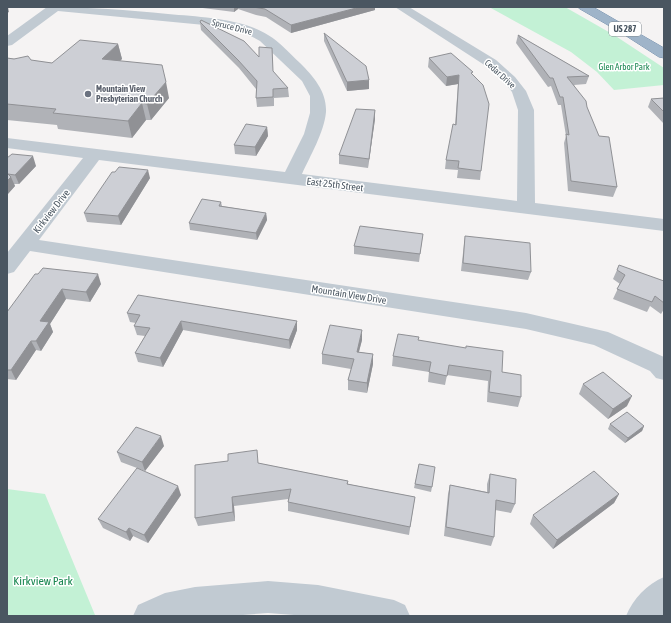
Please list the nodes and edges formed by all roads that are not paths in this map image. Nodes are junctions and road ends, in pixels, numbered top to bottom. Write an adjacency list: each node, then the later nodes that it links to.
1 (55, 7): 6 (street); 10 (street, Spruce Drive)
2 (401, 7): 11 (street, Cedar Drive)
3 (584, 7): 7 (highway, US 287)
4 (615, 10): 5 (highway, US 287)
5 (633, 20)
6 (7, 42)
7 (664, 54)
8 (7, 143): 9 (street, East 25th Street)
9 (95, 154): 10 (street, East 25th Street); 13 (street, Kirkview Drive)
10 (291, 179): 11 (street, East 25th Street)
11 (526, 208): 12 (street, East 25th Street)
12 (664, 225)
13 (25, 244): 14 (street, Kirkview Drive); 15 (street, Mountain View Drive)
14 (7, 267)
15 (664, 371)
16 (149, 616): 17 (street)
17 (394, 616)

